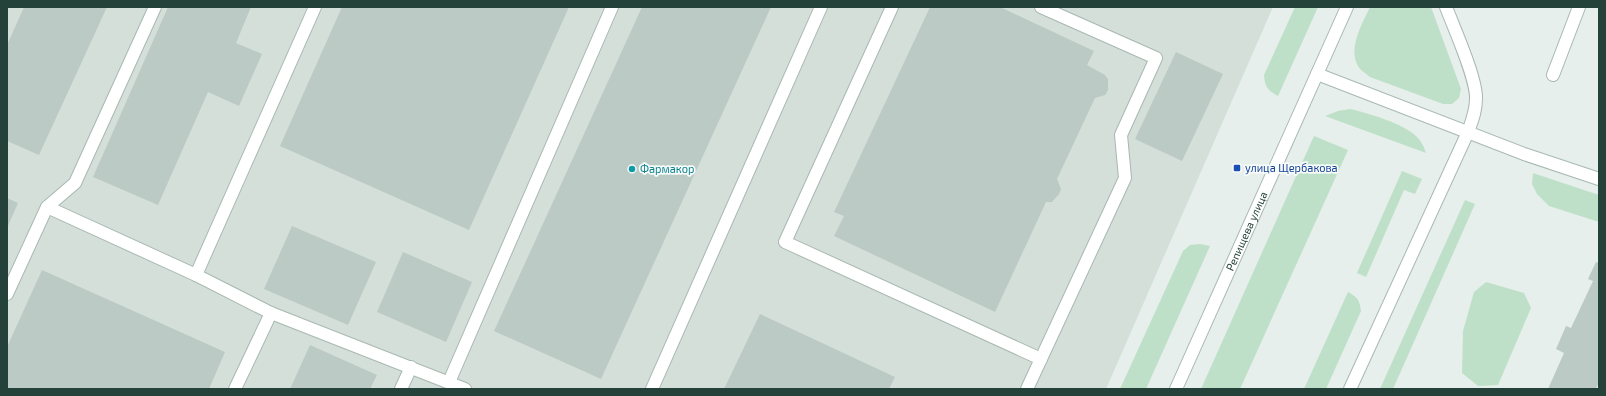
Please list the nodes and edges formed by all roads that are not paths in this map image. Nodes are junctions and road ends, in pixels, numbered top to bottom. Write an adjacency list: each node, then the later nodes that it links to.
1 (155, 7): 14 (street)
2 (315, 7): 15 (street)
3 (612, 7): 20 (street)
4 (821, 7): 24 (street)
5 (892, 7): 18 (street)
6 (1041, 7): 18 (street)
7 (1347, 7): 10 (street, Репищева улица)
8 (1446, 7): 12 (street)
9 (1579, 7): 11 (street)
10 (1317, 74): 12 (street); 26 (street, Репищева улица)
11 (1553, 75)
12 (1468, 132): 13 (street); 27 (street)
13 (1599, 179)
14 (47, 207): 15 (street); 16 (street)
15 (196, 276): 17 (street)
16 (7, 294)
17 (271, 313): 19 (street); 21 (street)
18 (1041, 359): 25 (street)
19 (411, 367): 20 (street); 22 (street)
20 (449, 382): 23 (street)
21 (235, 389)
22 (401, 389)
23 (465, 389)
24 (652, 389)
25 (1027, 389)
26 (1176, 389)
27 (1350, 389)

